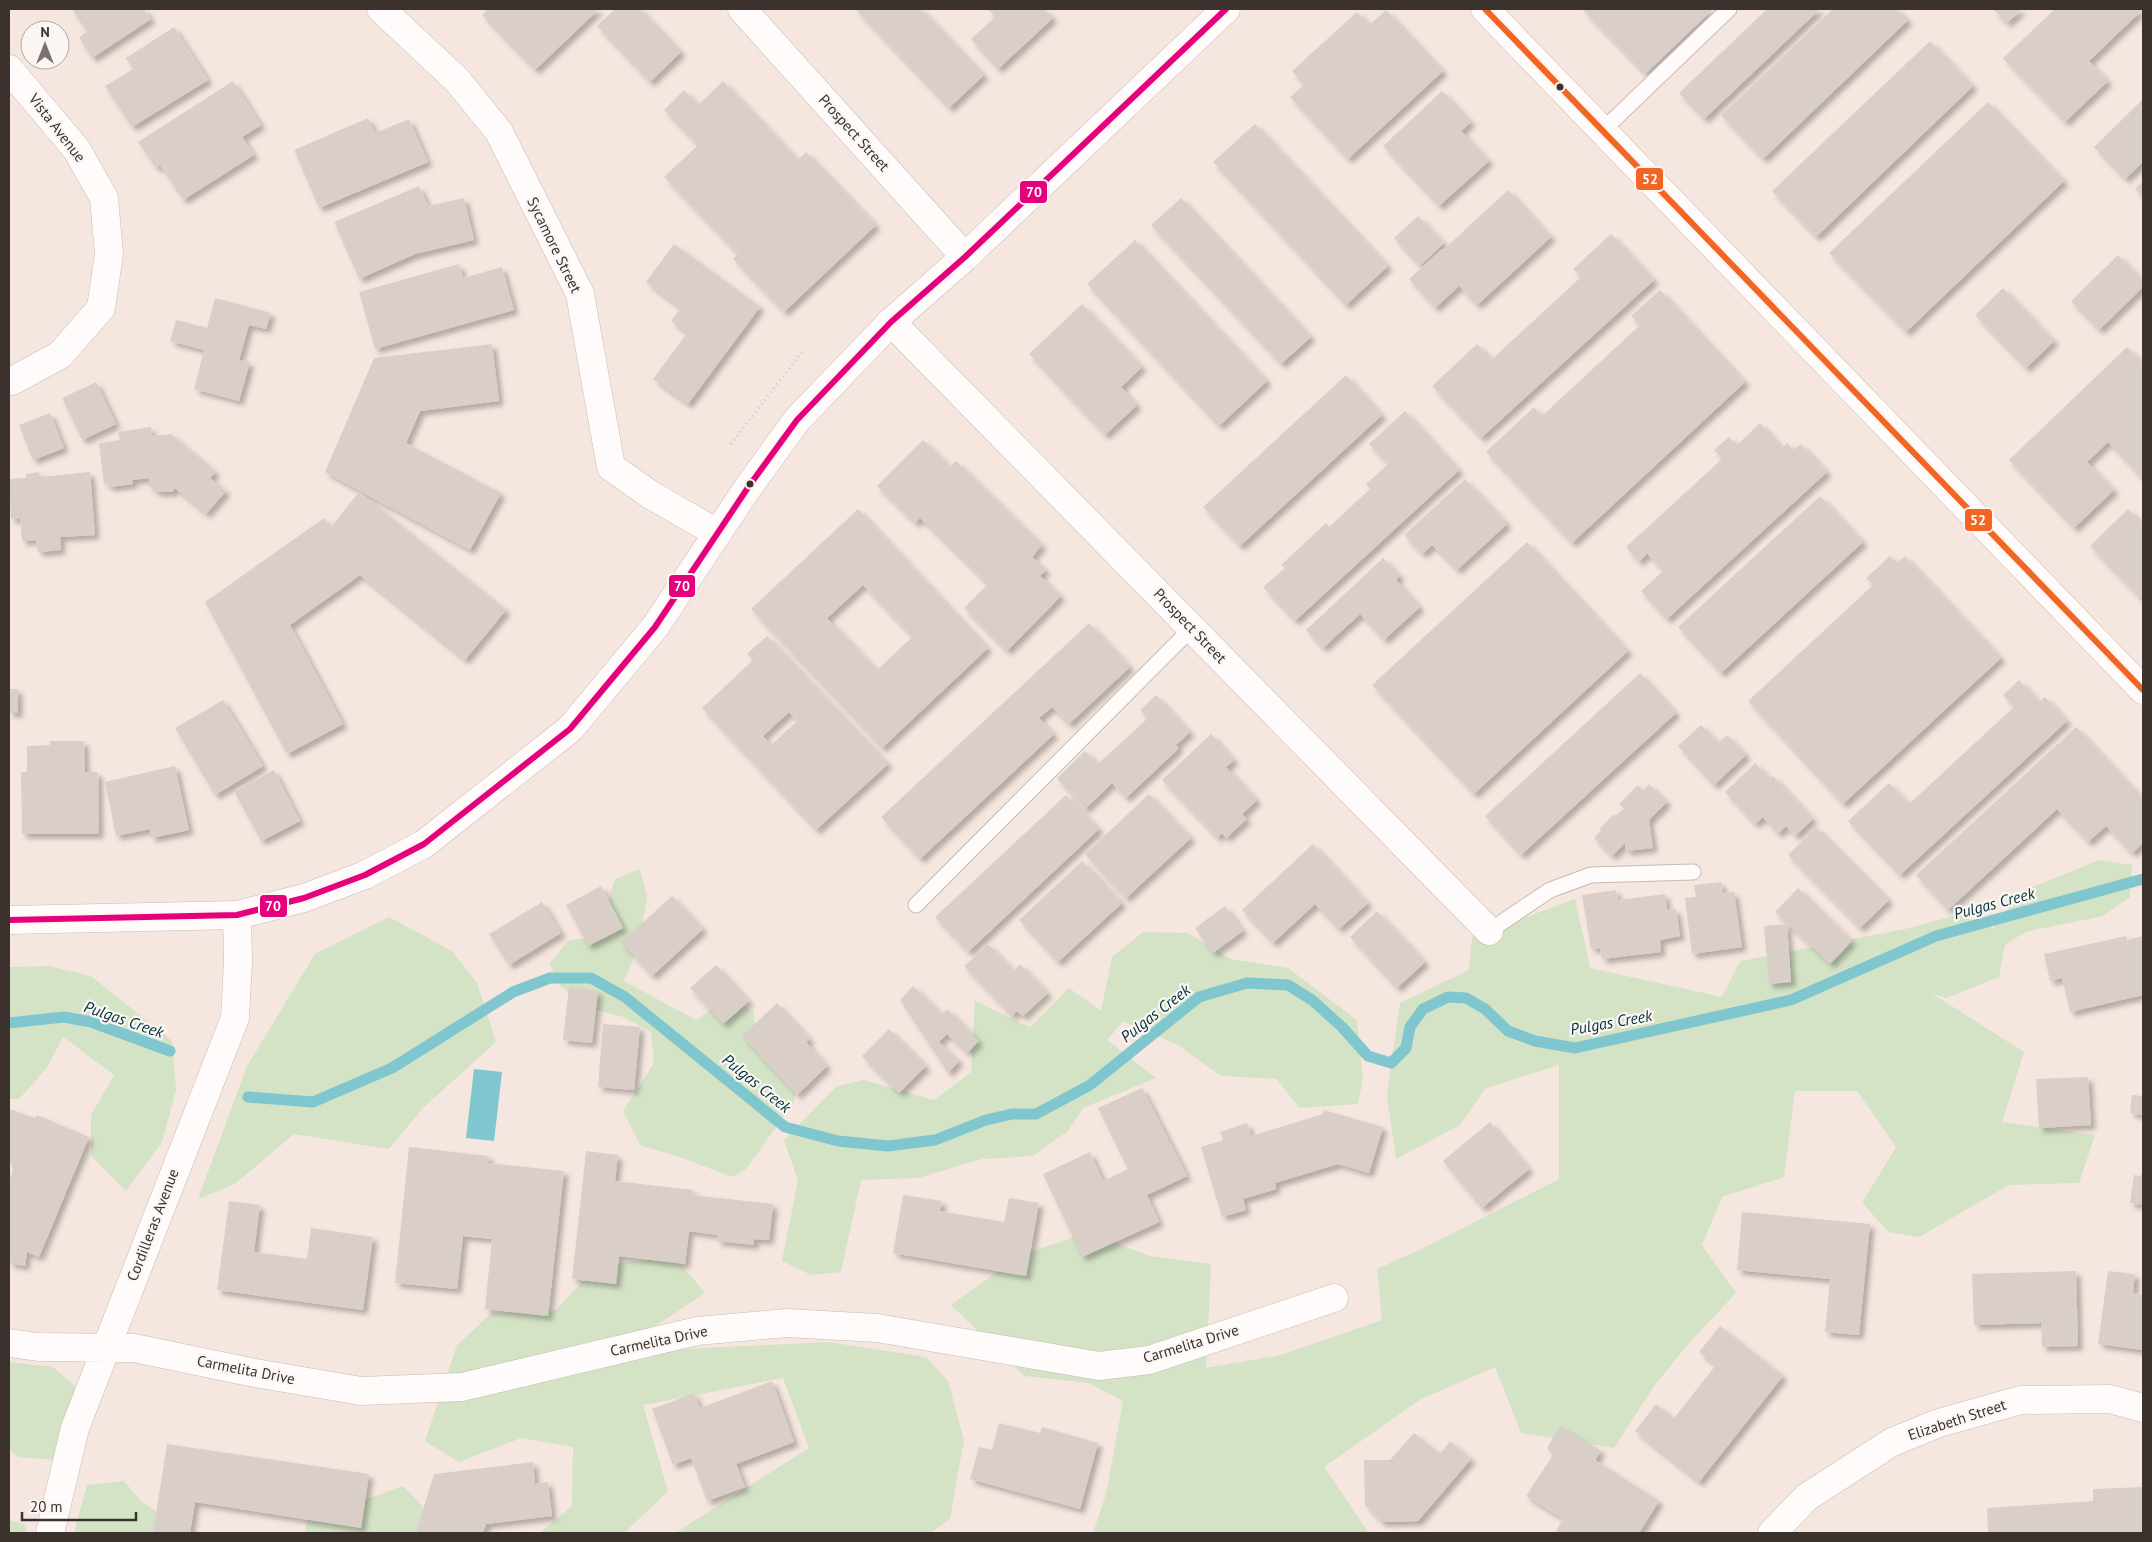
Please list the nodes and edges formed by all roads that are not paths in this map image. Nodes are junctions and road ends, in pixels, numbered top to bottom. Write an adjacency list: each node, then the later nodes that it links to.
1 (381, 9): 11 (street, Sycamore Street)
2 (742, 9): 8 (street, Prospect Street)
3 (1226, 9): 8 (street)
4 (1485, 9): 7 (street)
5 (1729, 9): 7 (lane)
6 (9, 69): 10 (street, Vista Avenue)
7 (1602, 131): 13 (street)
8 (965, 257): 9 (street)
9 (891, 322): 11 (street); 12 (street, Prospect Street)
10 (9, 381)
11 (717, 533): 16 (street)
12 (1192, 628): 15 (lane); 18 (street, Prospect Street)
13 (2143, 690)
14 (1693, 872): 18 (lane)
15 (916, 905)
16 (237, 916): 17 (street); 21 (street, Cordilleras Avenue)
17 (9, 920)
18 (1489, 931)
19 (1334, 1298): 21 (street, Carmelita Drive)
20 (9, 1343): 21 (street, Carmelita Drive)
21 (105, 1348): 23 (street, Cordilleras Avenue)
22 (2143, 1408): 24 (street, Elizabeth Street)
23 (50, 1533)
24 (1772, 1533)

